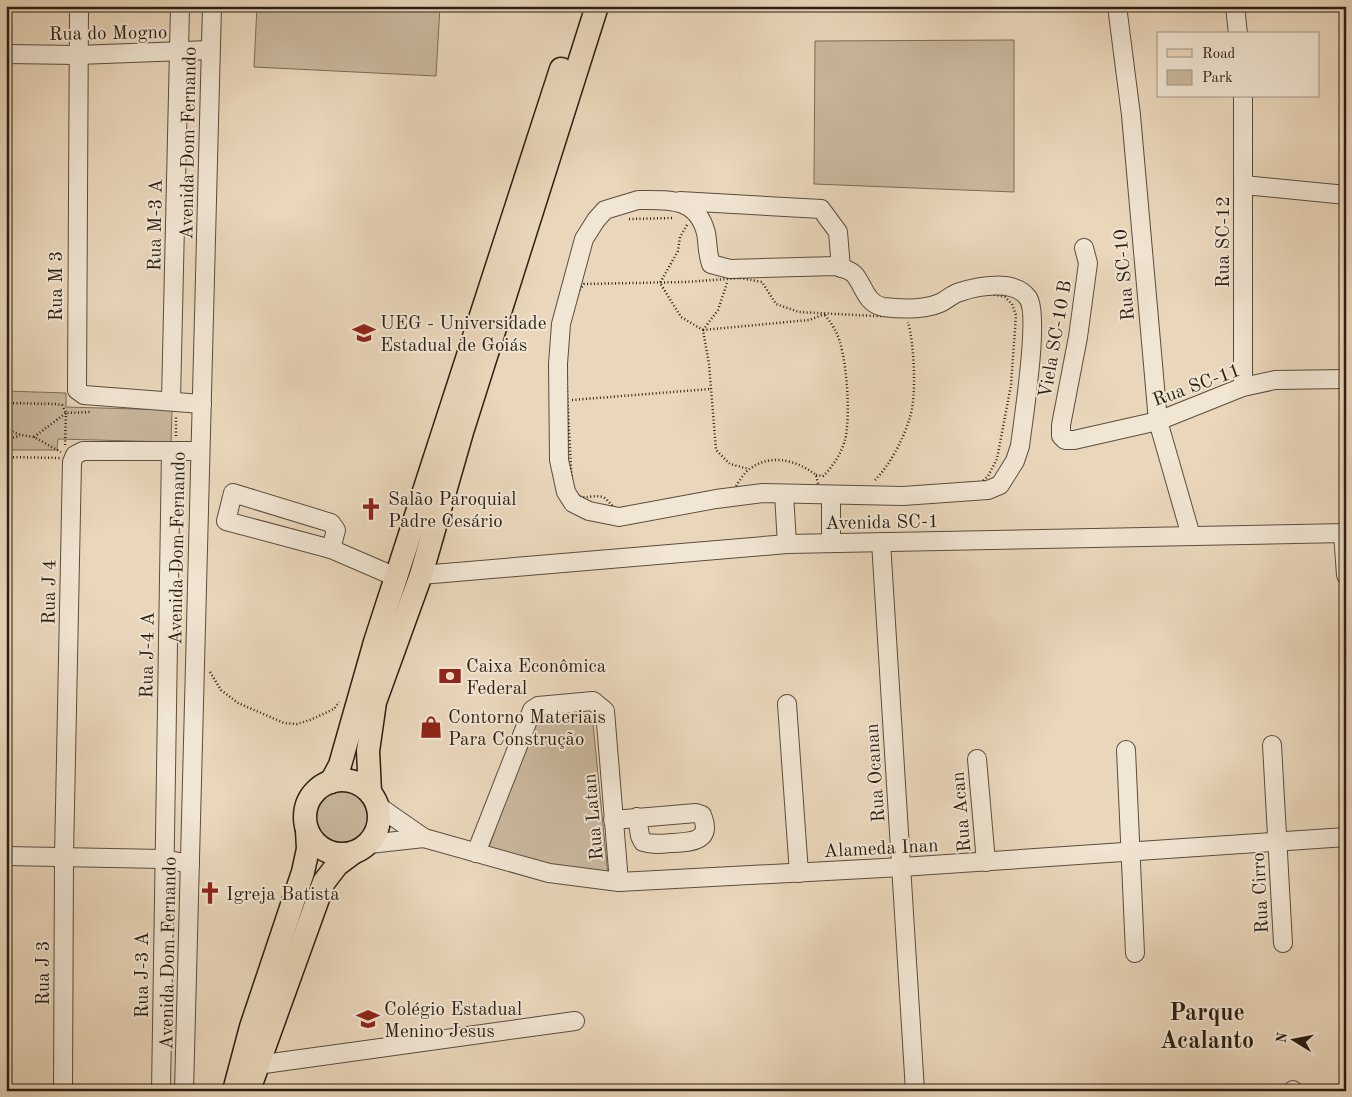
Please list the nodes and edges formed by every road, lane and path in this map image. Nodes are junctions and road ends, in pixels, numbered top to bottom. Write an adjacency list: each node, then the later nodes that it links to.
1 (79, 6): 12 (street)
2 (180, 6): 10 (street, Rua M-3 A)
3 (212, 6): 9 (street, Avenida Dom Fernando)
4 (581, 6): 63 (main road)
5 (597, 6): 61 (main road)
6 (1118, 6): 40 (street, Rua SC-10)
7 (1235, 6): 8 (street)
8 (1238, 32)
9 (210, 50): 10 (street, Rua do Mogno); 36 (street, Avenida Dom Fernando)
10 (180, 51): 12 (street, Rua do Mogno); 37 (street, Rua M-3 A)
11 (6, 54): 12 (street, Rua do Mogno)
12 (78, 55): 37 (street, Rua M 3)
13 (1242, 98): 14 (street, Rua SC-12)
14 (1244, 185): 15 (street); 32 (street, Rua SC-12)
15 (1346, 195)
16 (680, 209): 18 (path); 20 (street); 20 (street); 53 (street)
17 (691, 219): 25 (path)
18 (623, 220)
19 (1084, 248): 44 (street, Viela SC-10 B)
20 (841, 268): 54 (street)
21 (714, 275): 24 (path)
22 (585, 276): 26 (path)
23 (728, 279): 24 (path); 28 (path); 30 (path)
24 (721, 280): 25 (path)
25 (660, 282): 26 (path); 30 (path)
26 (584, 284): 34 (path)
27 (824, 314): 28 (path); 30 (path); 51 (path)
28 (850, 314): 29 (path)
29 (906, 316): 52 (path); 52 (path)
30 (703, 330): 33 (path)
31 (1346, 379): 32 (street, Rua SC-11)
32 (1243, 387): 40 (street, Rua SC-11)
33 (710, 389): 34 (path); 50 (path)
34 (568, 401): 50 (path)
35 (6, 403): 39 (path)
36 (202, 404): 37 (street, Rua M 3); 47 (street, Avenida Dom Fernando)
37 (173, 406): 46 (path)
38 (93, 412): 39 (path)
39 (66, 413): 43 (path); 48 (path)
40 (1158, 421): 44 (street, Rua SC-11); 56 (street, Rua SC-10)
41 (6, 429): 42 (path)
42 (21, 435): 43 (path); 45 (path)
43 (34, 437): 48 (path)
44 (1062, 438)
45 (6, 439)
46 (174, 447): 47 (street, Rua J 4); 80 (street, Rua J 4); 81 (street, Rua J-4 A)
47 (200, 450): 83 (street, Avenida Dom Fernando)
48 (65, 454): 49 (path)
49 (6, 457)
50 (750, 468): 51 (path)
51 (816, 475): 52 (path)
52 (864, 490)
53 (784, 494): 54 (street); 59 (street)
54 (831, 495): 58 (street)
55 (1345, 533): 56 (street, Avenida SC-1); 62 (street)
56 (1191, 536): 57 (street, Avenida SC-1)
57 (881, 542): 58 (street, Avenida SC-1); 84 (street, Rua Ocanan)
58 (831, 543): 59 (street, Avenida SC-1)
59 (787, 544): 61 (street, Avenida SC-1)
60 (331, 549): 60 (street); 63 (street)
61 (421, 575): 69 (main road)
62 (1346, 575)
63 (396, 577): 68 (main road)
64 (787, 704): 85 (street)
65 (1272, 745): 75 (street, Rua Cirro)
66 (1126, 750): 77 (street)
67 (977, 759): 82 (street, Rua Acan)
68 (331, 782): 69 (main road); 72 (main road)
69 (374, 799): 74 (street, Alameda Inan); 76 (main road)
70 (638, 817): 71 (street)
71 (613, 820): 78 (street, Rua Latan); 86 (street, Rua Latan)
72 (307, 830): 76 (main road); 94 (main road)
73 (1346, 837): 75 (street, Alameda Inan)
74 (424, 838): 76 (street, Alameda Inan); 78 (street, Alameda Inan)
75 (1278, 841): 77 (street, Alameda Inan); 87 (street, Rua Cirro)
76 (361, 848): 90 (main road)
77 (1132, 851): 82 (street, Alameda Inan); 88 (street)
78 (476, 853): 86 (street, Alameda Inan)
79 (6, 856): 80 (street)
80 (64, 856): 81 (street); 91 (street, Rua J 3)
81 (164, 859): 83 (street); 92 (street, Rua J-3 A)
82 (986, 862): 84 (street, Alameda Inan)
83 (190, 864): 93 (street, Avenida Dom Fernando)
84 (902, 867): 85 (street, Alameda Inan); 96 (street, Rua Ocanan)
85 (799, 873): 86 (street, Alameda Inan)
86 (619, 882)
87 (1283, 943)
88 (1135, 953)
89 (575, 1021): 90 (street)
90 (257, 1065): 95 (main road)
91 (63, 1091)
92 (162, 1091)
93 (184, 1091)
94 (234, 1091)
95 (249, 1091)
96 (915, 1091)

